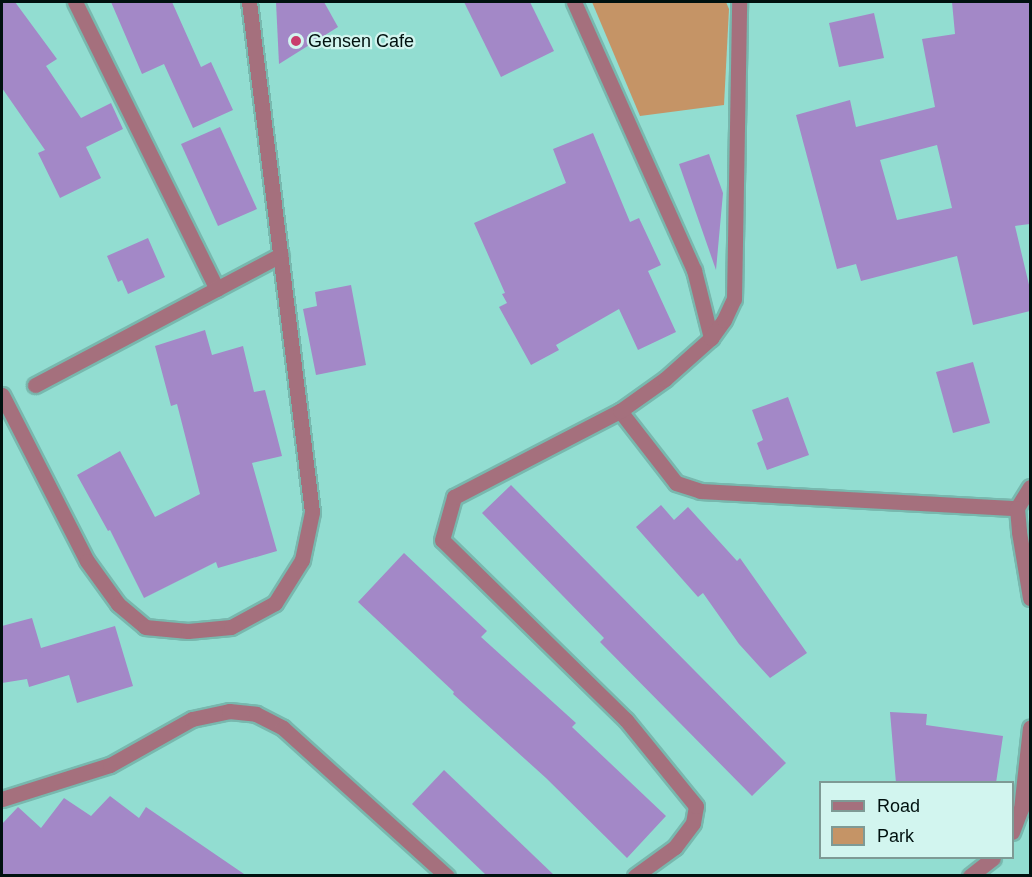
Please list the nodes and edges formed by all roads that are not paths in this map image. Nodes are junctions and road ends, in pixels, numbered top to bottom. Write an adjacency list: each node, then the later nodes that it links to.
1 (75, 2): 6 (street)
2 (249, 2): 5 (street)
3 (574, 2): 7 (street)
4 (739, 2): 7 (street)
5 (281, 255): 6 (street); 9 (street)
6 (217, 289): 8 (street)
7 (711, 338): 10 (street)
8 (35, 385)
9 (2, 395)
10 (620, 411): 12 (street); 19 (street)
11 (1030, 487): 12 (street)
12 (1017, 508): 13 (street)
13 (1030, 598)
14 (1030, 728): 16 (street)
15 (2, 799): 18 (street)
16 (1014, 827)
17 (992, 859): 20 (street)
18 (447, 876)
19 (635, 876)
20 (970, 876)

